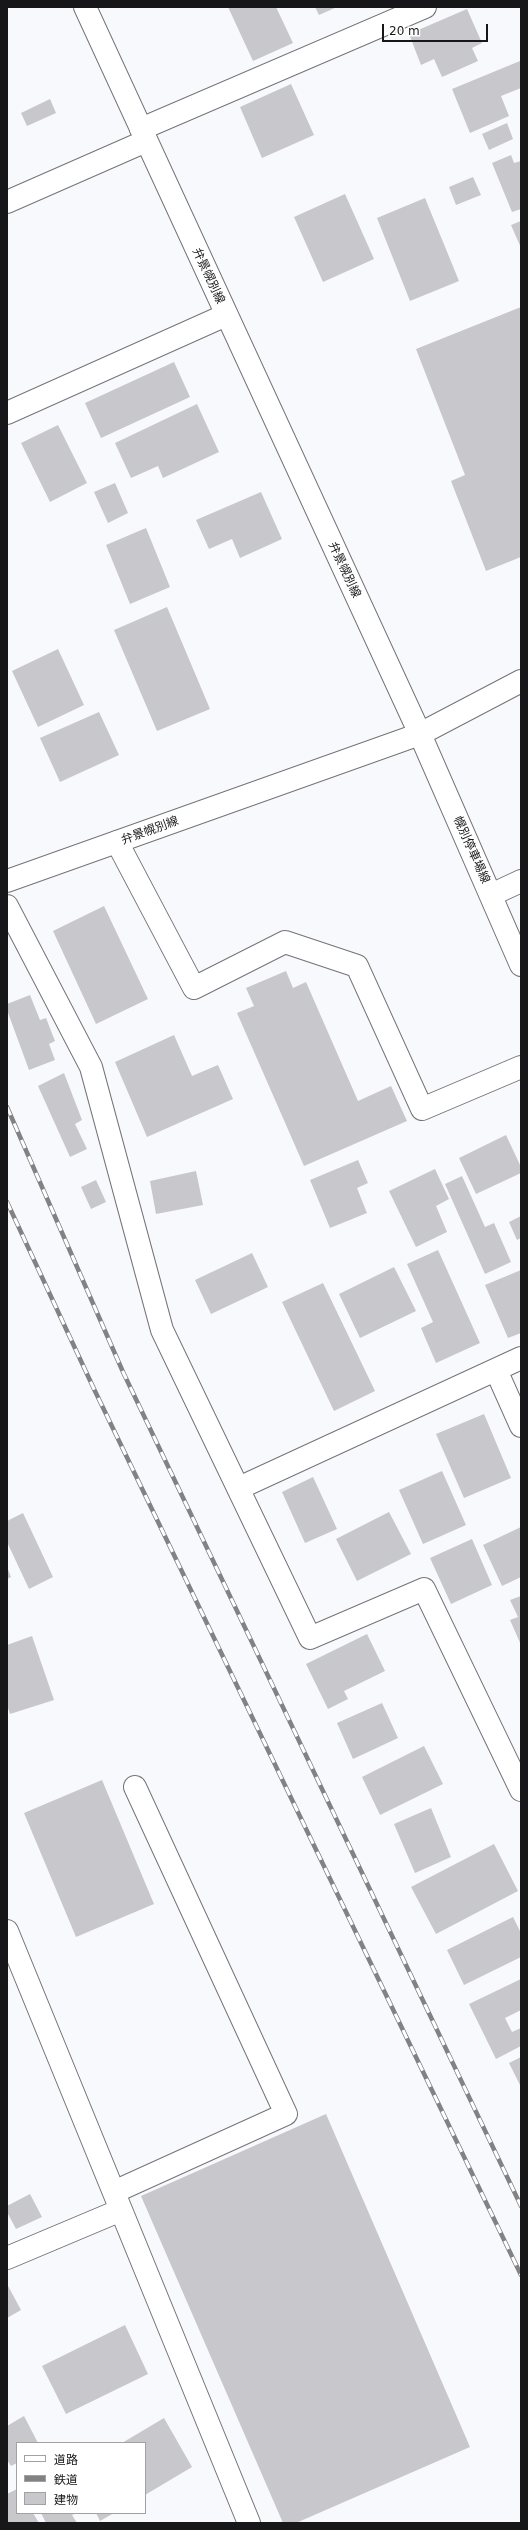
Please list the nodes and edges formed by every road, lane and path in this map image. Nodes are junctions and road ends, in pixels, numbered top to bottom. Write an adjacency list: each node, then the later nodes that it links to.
1 (85, 7): 3 (street, 弁景幌別線)
2 (425, 7): 3 (street)
3 (143, 135): 4 (street); 5 (street, 弁景幌別線)
4 (7, 202)
5 (226, 315): 6 (street); 8 (street, 弁景幌別線)
6 (7, 413)
7 (521, 681): 8 (street)
8 (420, 734): 9 (street, 弁景幌別線); 12 (street, 幌別停車場線)
9 (117, 842): 10 (street, 弁景幌別線); 15 (street)
10 (7, 881)
11 (521, 881): 12 (street)
12 (491, 895): 14 (street, 幌別停車場線)
13 (7, 906): 19 (street)
14 (521, 965)
15 (521, 1067)
16 (521, 1358): 17 (street)
17 (496, 1370): 18 (street); 19 (street)
18 (521, 1426)
19 (239, 1488): 21 (street)
20 (135, 1787): 23 (street)
21 (521, 1790)
22 (7, 1931): 23 (street)
23 (118, 2201): 24 (street); 25 (street)
24 (7, 2258)
25 (249, 2523)

